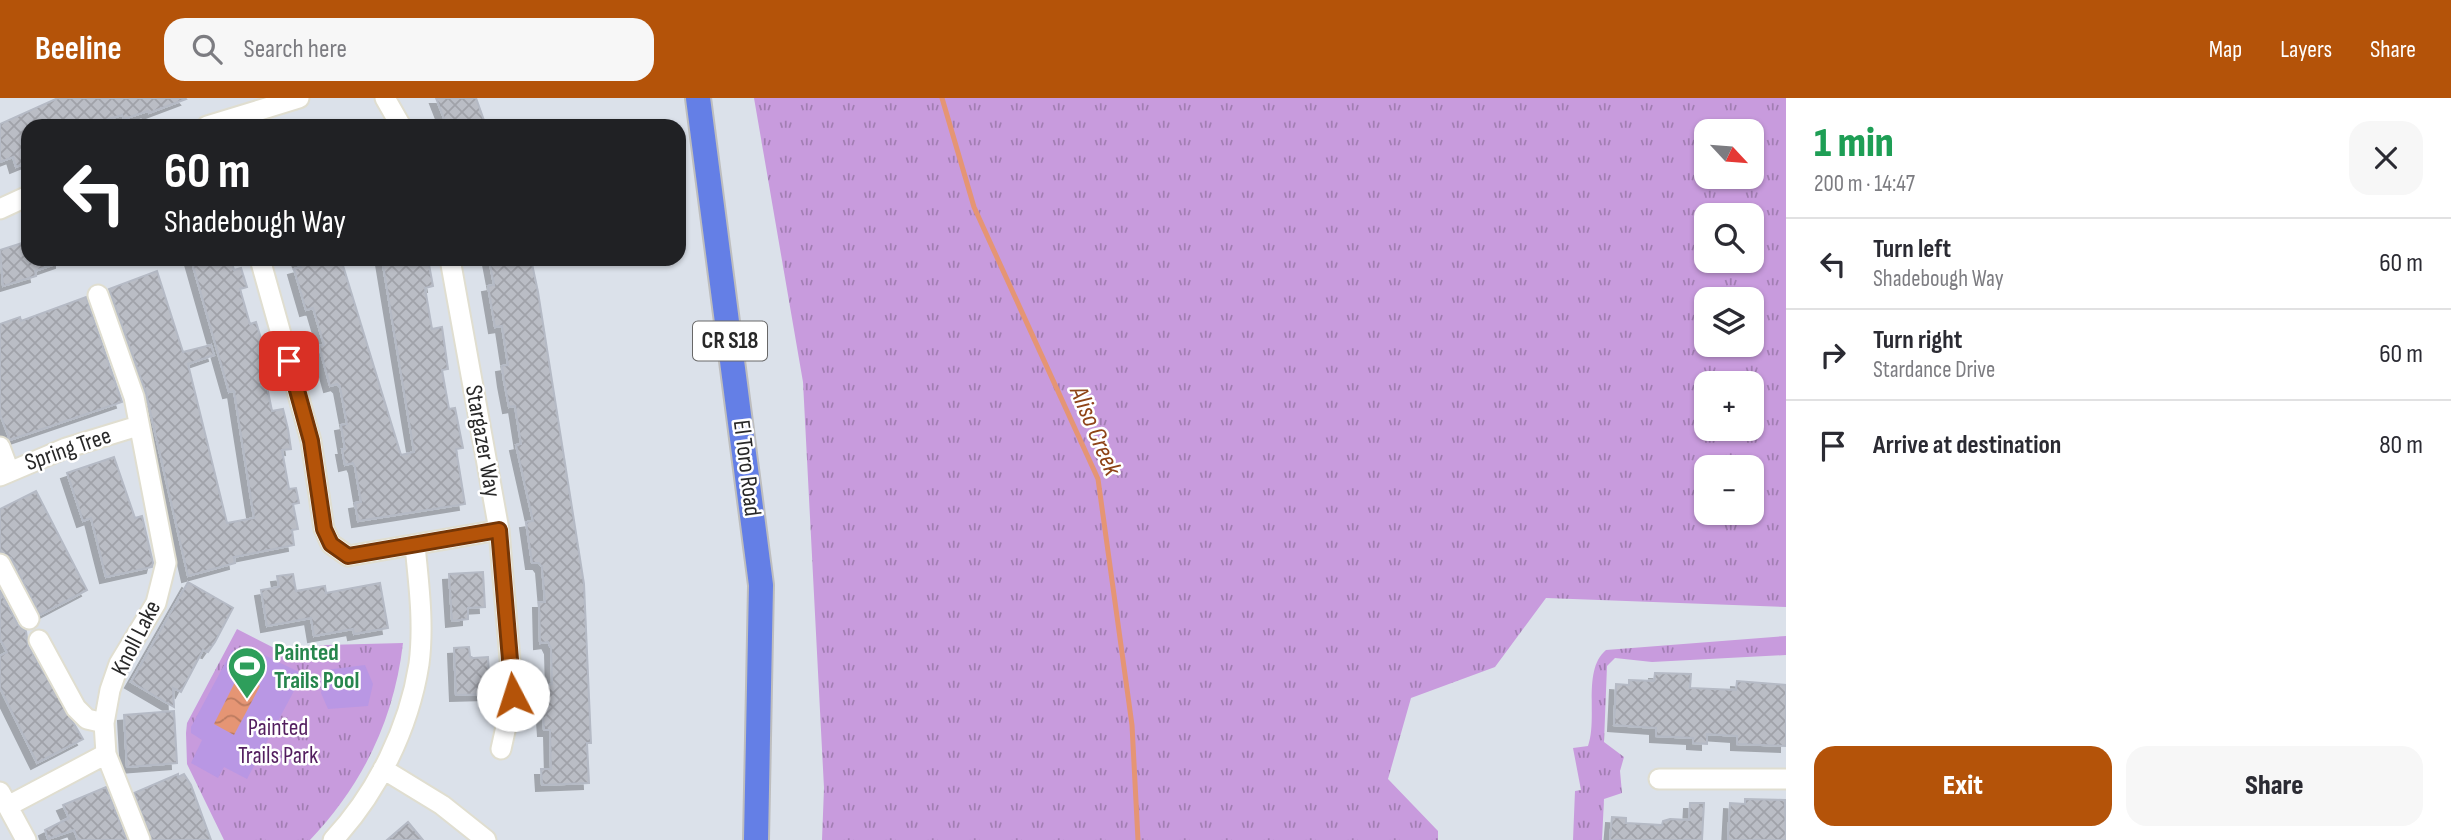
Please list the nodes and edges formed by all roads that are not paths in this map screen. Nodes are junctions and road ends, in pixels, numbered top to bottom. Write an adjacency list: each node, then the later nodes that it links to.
1 (299, 98): 4 (street)
2 (385, 98): 5 (street)
3 (698, 98): 30 (main road, El Toro Road / CR S18)
4 (233, 119)
5 (397, 119)
6 (21, 199): 7 (street)
7 (0, 209)
8 (262, 266): 15 (street)
9 (451, 266): 14 (street, Stargazer Way)
10 (98, 295): 11 (street, Knoll Lake)
11 (138, 426): 13 (street, Spring Tree); 19 (street, Knoll Lake)
12 (0, 447): 13 (street)
13 (4, 473)
14 (499, 530): 15 (street); 20 (street, Stargazer Way)
15 (415, 546): 22 (street)
16 (0, 564): 17 (street)
17 (29, 620)
18 (39, 639): 19 (street)
19 (104, 723): 21 (street, Knoll Lake)
20 (501, 748)
21 (106, 754): 25 (street); 27 (street, Knoll Lake)
22 (383, 769): 28 (street); 29 (street)
23 (1659, 779): 24 (street)
24 (1786, 779)
25 (4, 799): 26 (street)
26 (26, 840)
27 (140, 840)
28 (333, 840)
29 (486, 840)
30 (756, 840)

